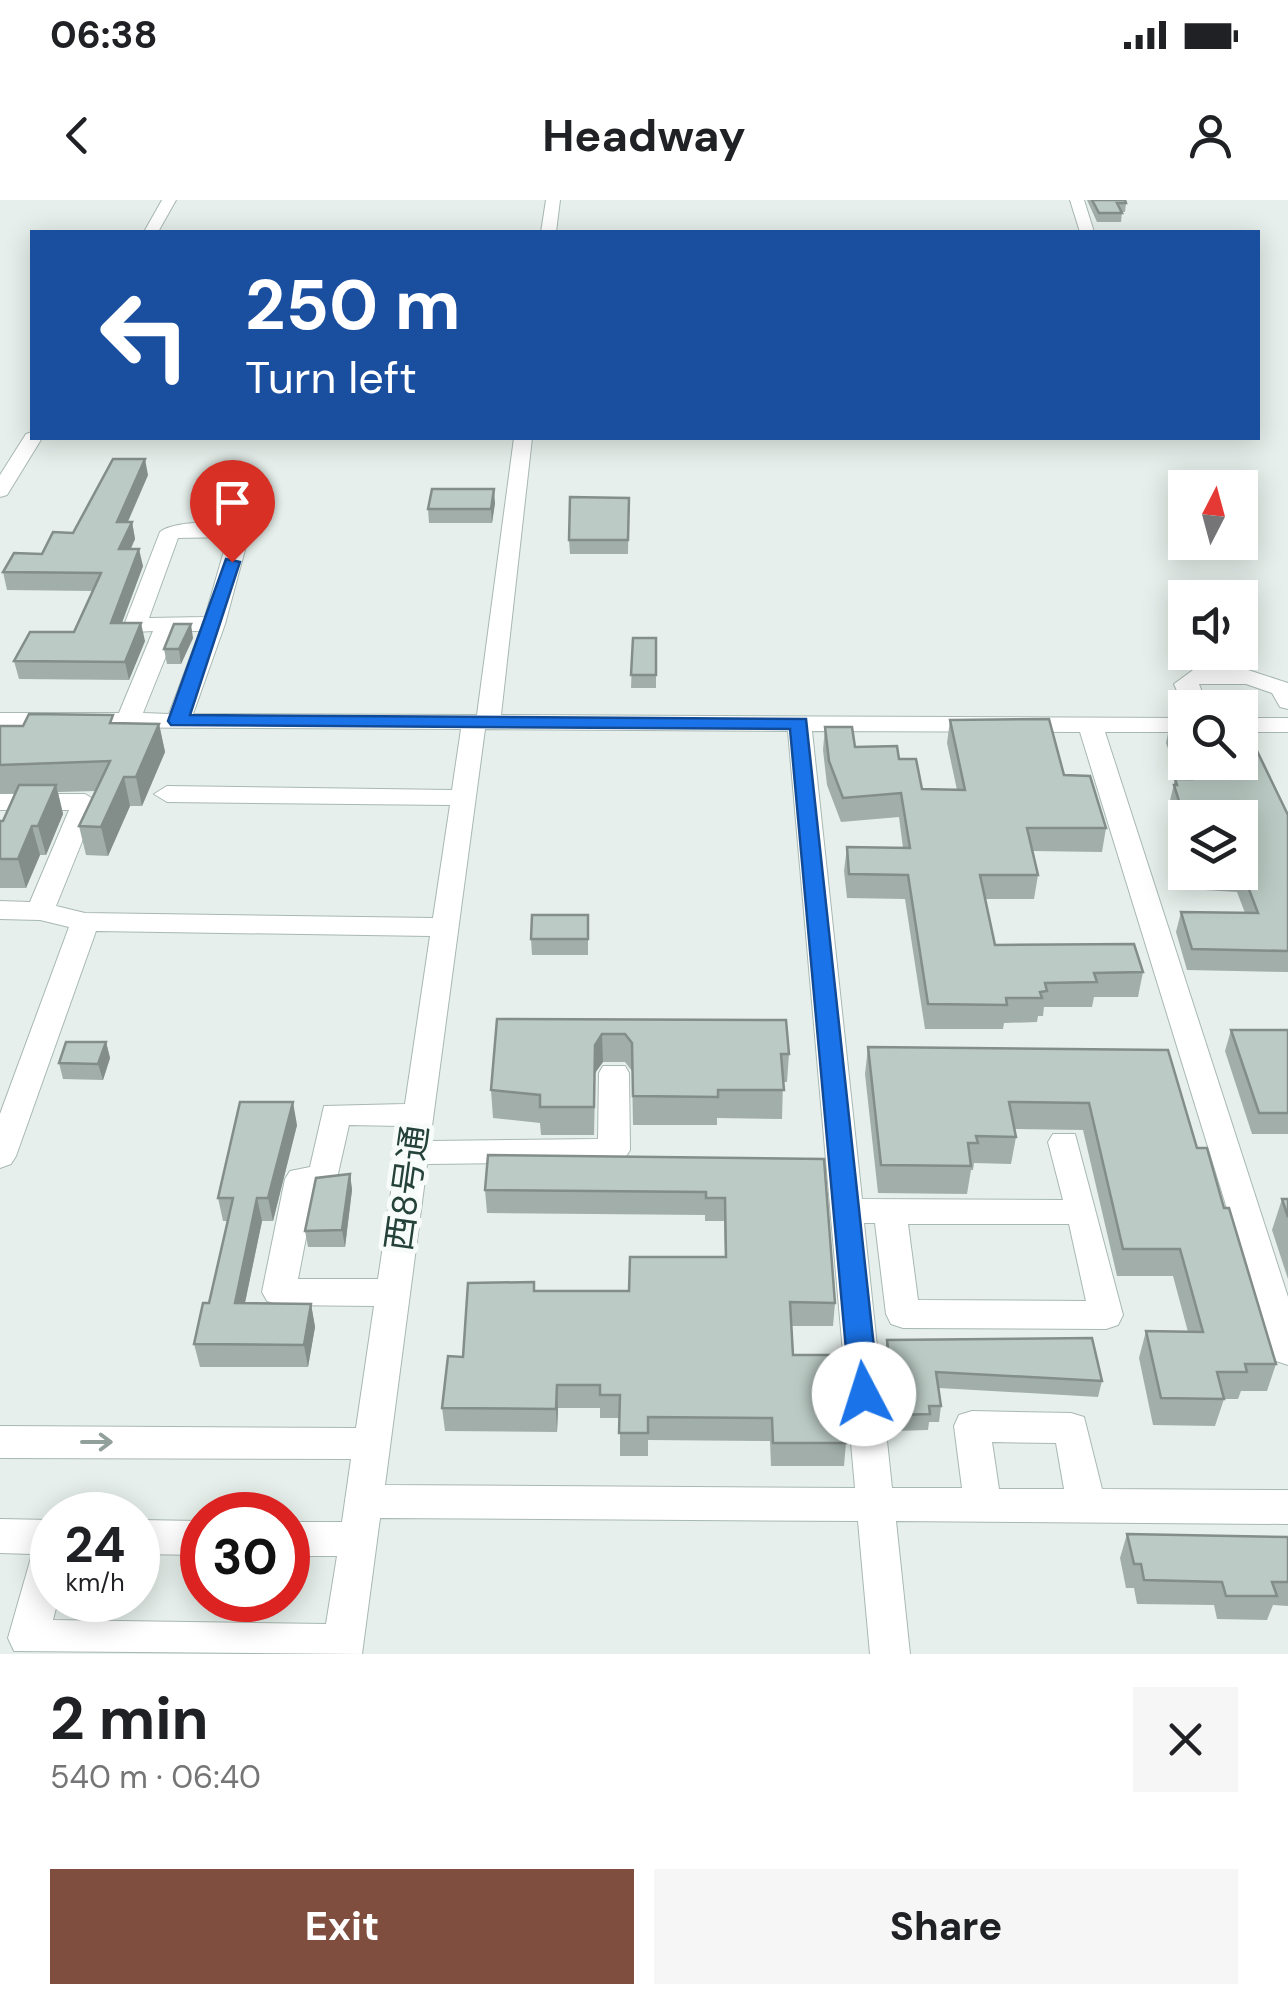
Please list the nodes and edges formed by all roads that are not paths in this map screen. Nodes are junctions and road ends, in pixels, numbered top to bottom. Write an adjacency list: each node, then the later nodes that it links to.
1 (170, 200): 4 (street)
2 (553, 200): 5 (street)
3 (1077, 200): 6 (street)
4 (152, 230)
5 (549, 230)
6 (1086, 230)
7 (32, 440): 9 (street)
8 (523, 440): 17 (street, 西8号通)
9 (0, 491)
10 (214, 624): 11 (street); 11 (street); 16 (street)
11 (167, 625): 15 (street)
12 (1188, 690): 13 (street)
13 (1288, 702)
14 (0, 720): 15 (street)
15 (128, 721): 16 (street)
16 (178, 721): 17 (street)
17 (481, 722): 18 (street); 24 (street, 西8号通)
18 (799, 723): 19 (street); 35 (street)
19 (1090, 724): 20 (street); 39 (street)
20 (1168, 725)
21 (1258, 725): 22 (street)
22 (1288, 725)
23 (168, 794): 24 (street)
24 (463, 798): 29 (street, 西8号通)
25 (2, 807): 27 (street)
26 (0, 910): 27 (street)
27 (40, 910): 28 (street)
28 (85, 922): 29 (street); 34 (street)
29 (444, 926): 31 (street, 西8号通)
30 (614, 1073): 33 (street)
31 (417, 1115): 33 (street, 西8号通); 38 (street)
32 (1064, 1142): 37 (street)
33 (412, 1153): 38 (street, 西8号通)
34 (0, 1156)
35 (847, 1211): 36 (street); 42 (street)
36 (890, 1212): 37 (street); 37 (street)
37 (1082, 1212)
38 (392, 1293): 41 (street, 西8号通)
39 (1288, 1352)
40 (0, 1442): 41 (street, one-way to 41)
41 (370, 1444): 46 (street, 西8号通)
42 (875, 1504): 43 (street); 46 (street); 52 (street)
43 (983, 1505): 44 (street); 44 (street)
44 (1086, 1506): 45 (street)
45 (1288, 1506)
46 (360, 1520): 47 (street); 51 (street, 西8号通)
47 (310, 1533)
48 (0, 1536): 49 (street)
49 (30, 1536)
50 (32, 1622): 51 (street)
51 (343, 1648)
52 (890, 1654)

